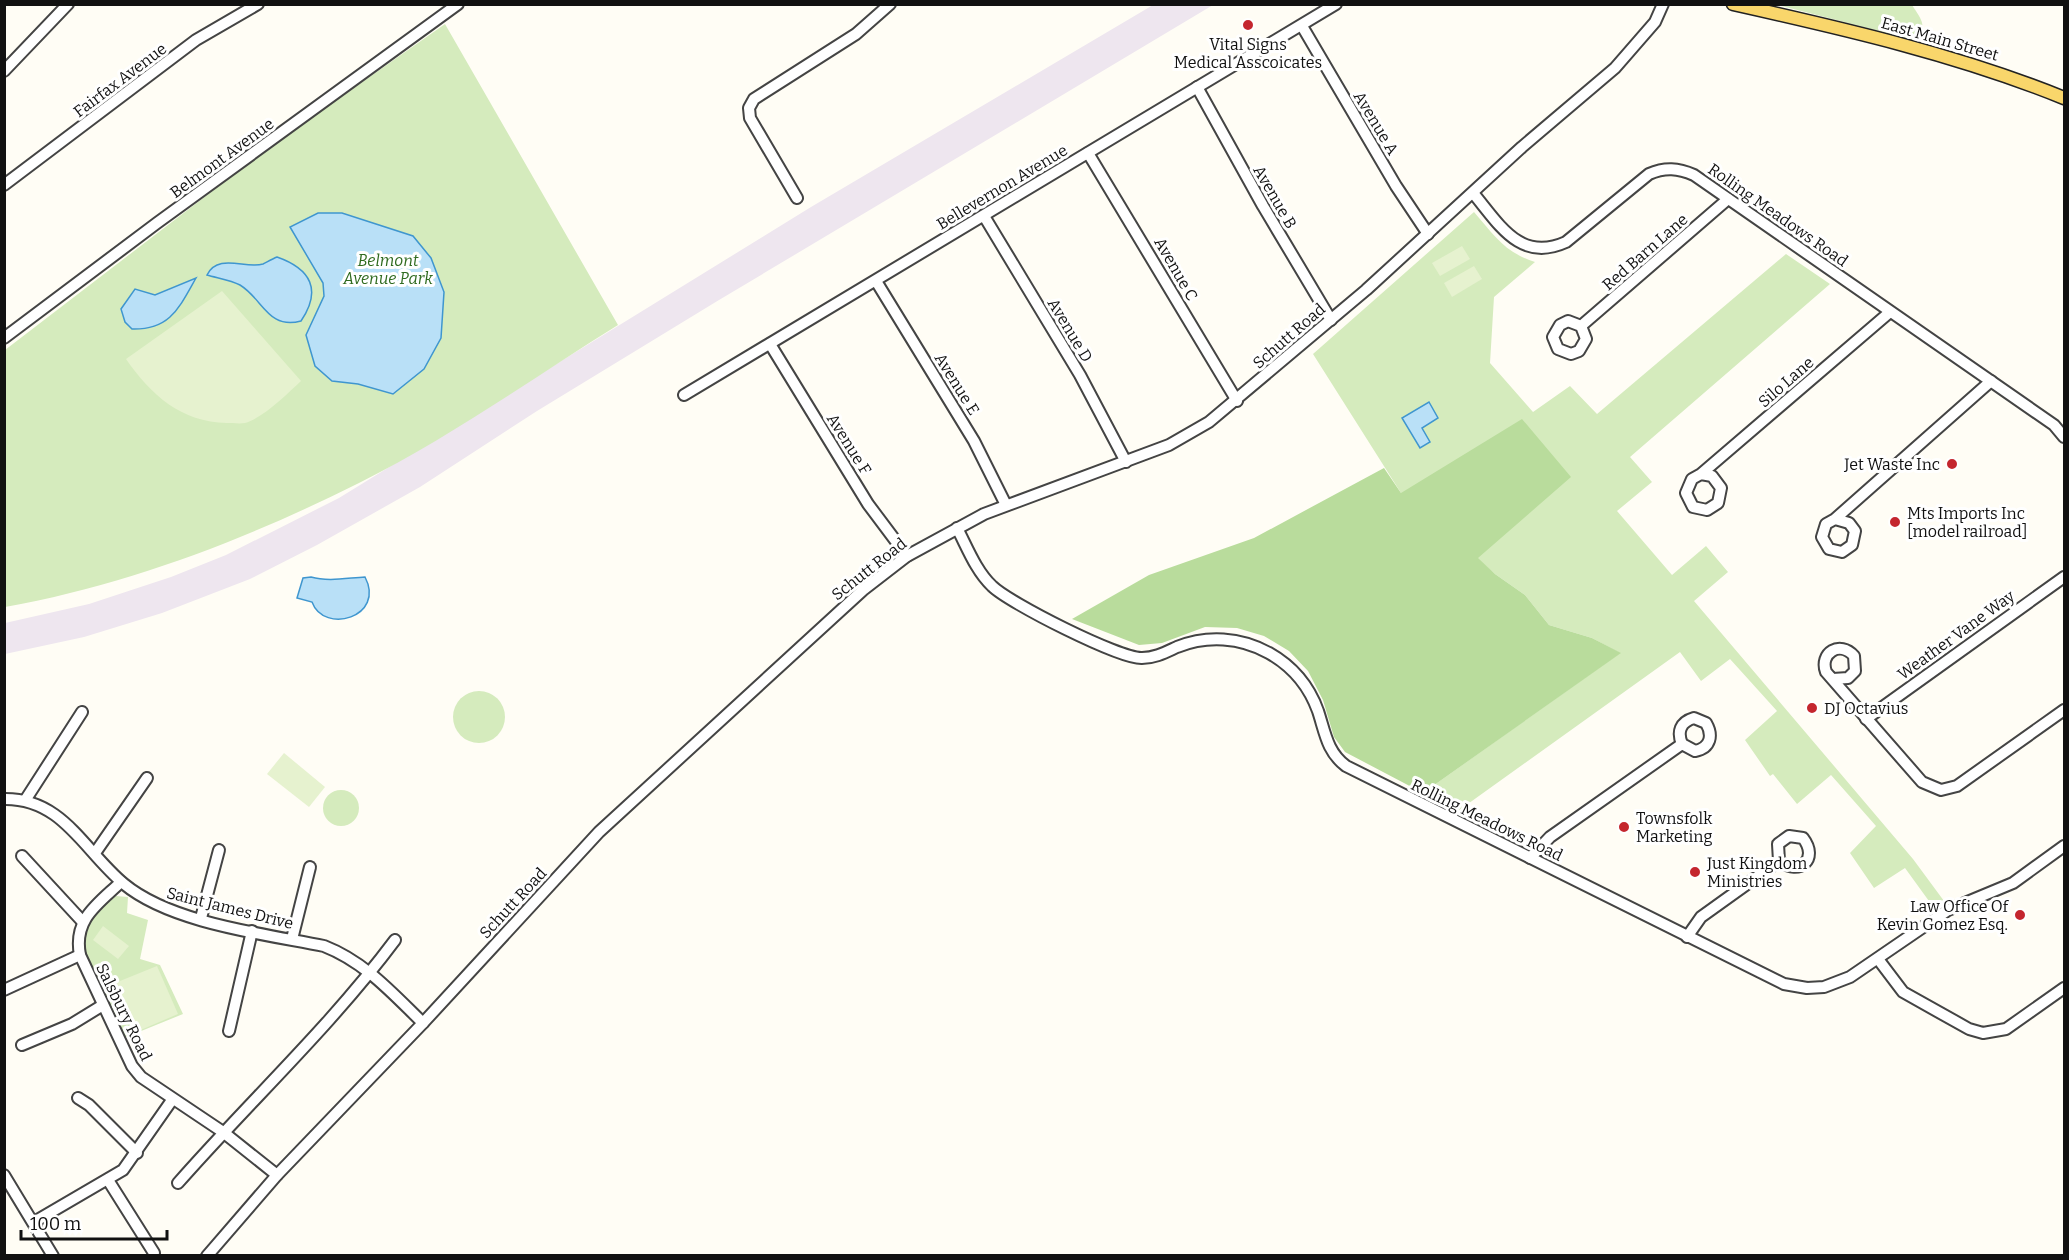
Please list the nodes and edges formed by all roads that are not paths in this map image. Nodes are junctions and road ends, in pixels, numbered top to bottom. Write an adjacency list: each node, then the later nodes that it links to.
1 (68, 4): 9 (street)
2 (258, 4): 13 (street, Fairfax Avenue)
3 (458, 4): 23 (street, Belmont Avenue)
4 (890, 4): 15 (street)
5 (1336, 4): 8 (street, Bellevernon Avenue)
6 (1663, 4): 14 (street, Schutt Road)
7 (1733, 4): 11 (main road, East Main Street)
8 (1302, 26): 10 (street, Bellevernon Avenue); 18 (street, Avenue A)
9 (4, 71)
10 (1197, 87): 12 (street, Bellevernon Avenue); 21 (street, Avenue B)
11 (2064, 98)
12 (1088, 153): 17 (street, Bellevernon Avenue); 27 (street, Avenue C)
13 (4, 184)
14 (1473, 193): 16 (street, Rolling Meadows Road); 18 (street, Schutt Road)
15 (797, 198)
16 (1728, 199): 20 (street, Rolling Meadows Road); 22 (street, Red Barn Lane)
17 (984, 216): 19 (street, Bellevernon Avenue); 29 (street, Avenue D)
18 (1428, 234): 21 (street, Schutt Road)
19 (876, 281): 24 (street, Bellevernon Avenue); 31 (street, Avenue E)
20 (1890, 312): 25 (street, Rolling Meadows Road); 30 (street, Silo Lane)
21 (1331, 320): 27 (street, Schutt Road)
22 (1581, 326)
23 (4, 338)
24 (770, 344): 26 (street, Bellevernon Avenue); 34 (street, Avenue F)
25 (1991, 381): 28 (street, Rolling Meadows Road); 32 (street)
26 (684, 395)
27 (1237, 401): 29 (street, Schutt Road)
28 (2064, 437)
29 (1126, 462): 31 (street, Schutt Road)
30 (1701, 474)
31 (1006, 505): 33 (street, Schutt Road)
32 (1835, 519)
33 (957, 528): 34 (street, Schutt Road); 48 (street, Rolling Meadows Road)
34 (907, 556): 64 (street, Schutt Road)
35 (2064, 577): 39 (street, Weather Vane Way)
36 (1833, 679): 39 (street)
37 (2064, 710): 39 (street)
38 (82, 712): 43 (street)
39 (1866, 719)
40 (1682, 744): 48 (street)
41 (147, 778): 46 (street)
42 (4, 799): 43 (street, Saint James Drive)
43 (26, 799): 46 (street, Saint James Drive)
44 (2064, 846): 59 (street, Rolling Meadows Road)
45 (219, 850): 52 (street)
46 (95, 853): 51 (street, Saint James Drive)
47 (22, 856): 53 (street)
48 (1530, 858): 55 (street, Rolling Meadows Road)
49 (1779, 861): 55 (street)
50 (310, 867): 56 (street)
51 (122, 882): 52 (street, Saint James Drive); 53 (street)
52 (201, 918): 54 (street, Saint James Drive)
53 (82, 921): 58 (street, Salsbury Road)
54 (252, 931): 56 (street, Saint James Drive); 65 (street)
55 (1687, 937): 59 (street, Rolling Meadows Road)
56 (292, 939): 60 (street, Saint James Drive)
57 (395, 940): 60 (street)
58 (80, 955): 62 (street); 63 (street, Salsbury Road)
59 (1878, 959): 61 (street)
60 (371, 972): 64 (street, Saint James Drive); 69 (street)
61 (2064, 988)
62 (4, 990)
63 (103, 1005): 66 (street); 68 (street, Salsbury Road)
64 (423, 1023): 72 (street, Schutt Road)
65 (229, 1031)
66 (22, 1045)
67 (78, 1098): 70 (street)
68 (172, 1100): 69 (street, Salsbury Road); 70 (street)
69 (223, 1132): 72 (street, Salsbury Road); 74 (street)
70 (137, 1153): 73 (street)
71 (4, 1175): 75 (street)
72 (276, 1175): 78 (street, Schutt Road)
73 (108, 1180): 75 (street); 76 (street)
74 (178, 1183)
75 (34, 1222): 77 (street)
76 (154, 1253)
77 (53, 1256)
78 (207, 1256)

